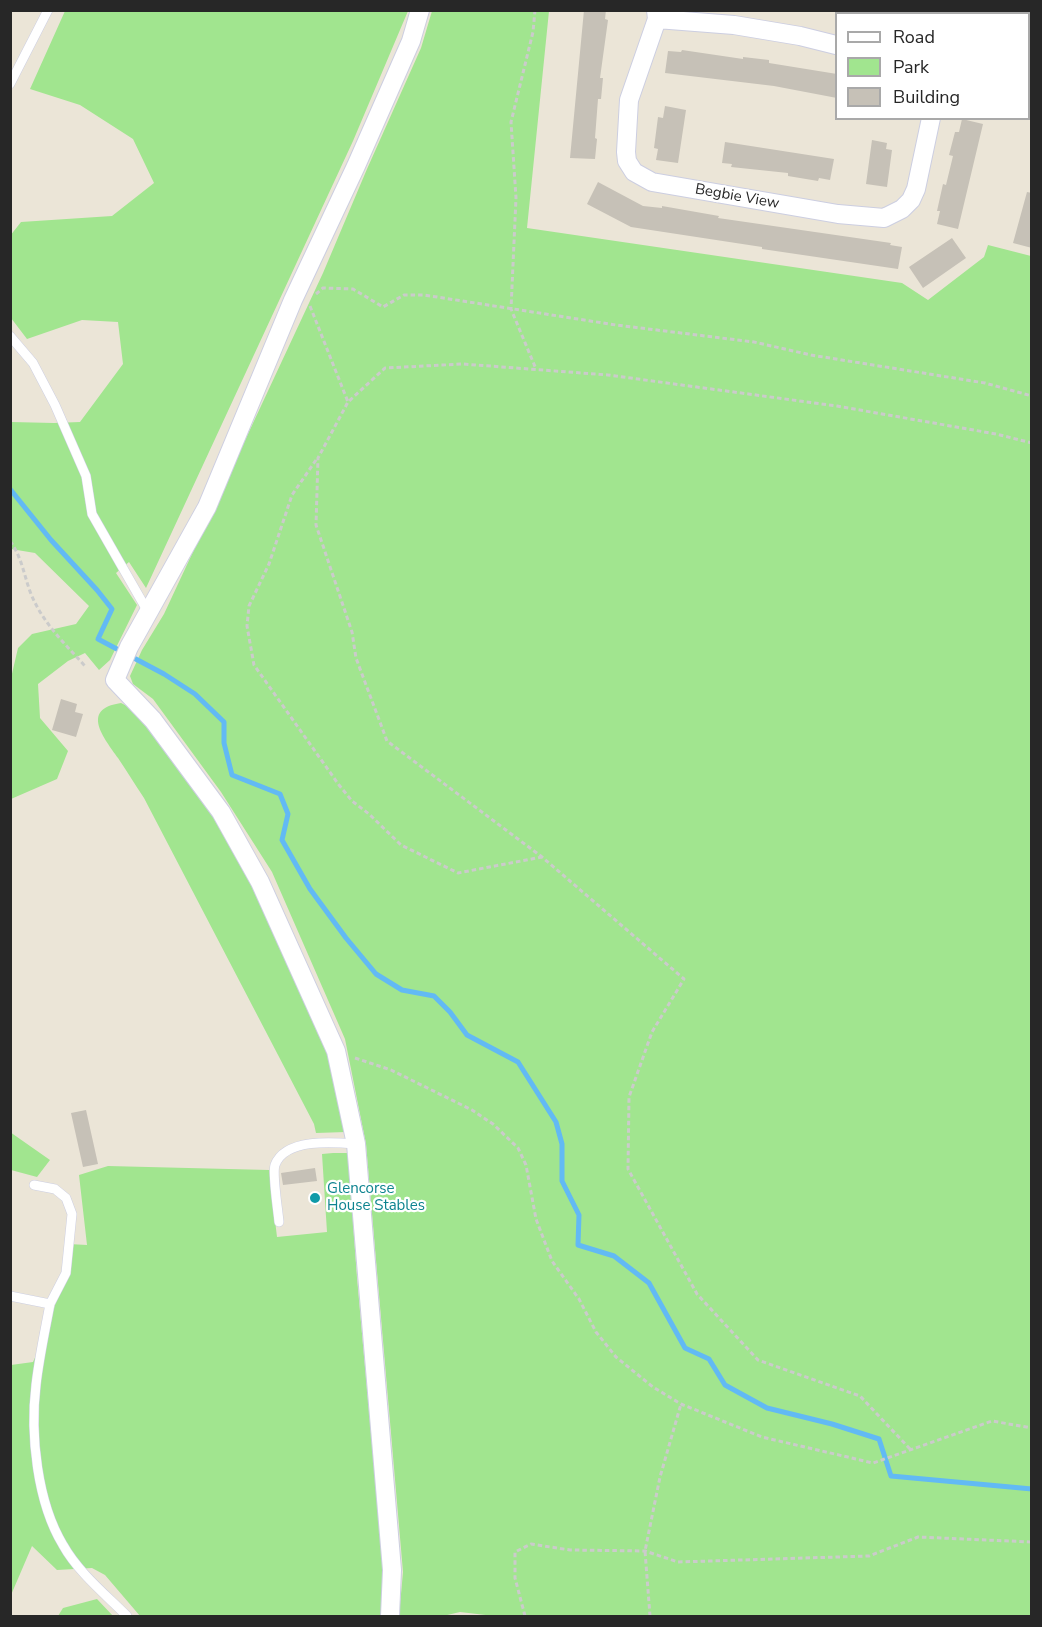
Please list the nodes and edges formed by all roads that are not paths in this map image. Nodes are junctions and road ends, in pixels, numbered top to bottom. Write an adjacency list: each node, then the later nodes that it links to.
1 (48, 10): 5 (lane)
2 (420, 10): 8 (street)
3 (657, 15): 4 (street); 6 (street, Begbie View)
4 (835, 45)
5 (10, 84)
6 (931, 120)
7 (10, 336): 8 (lane)
8 (148, 612): 9 (street)
9 (356, 1144): 11 (lane); 15 (street)
10 (34, 1185): 13 (lane)
11 (279, 1222)
12 (10, 1296): 13 (lane)
13 (50, 1304): 14 (lane)
14 (127, 1617)
15 (390, 1617)

